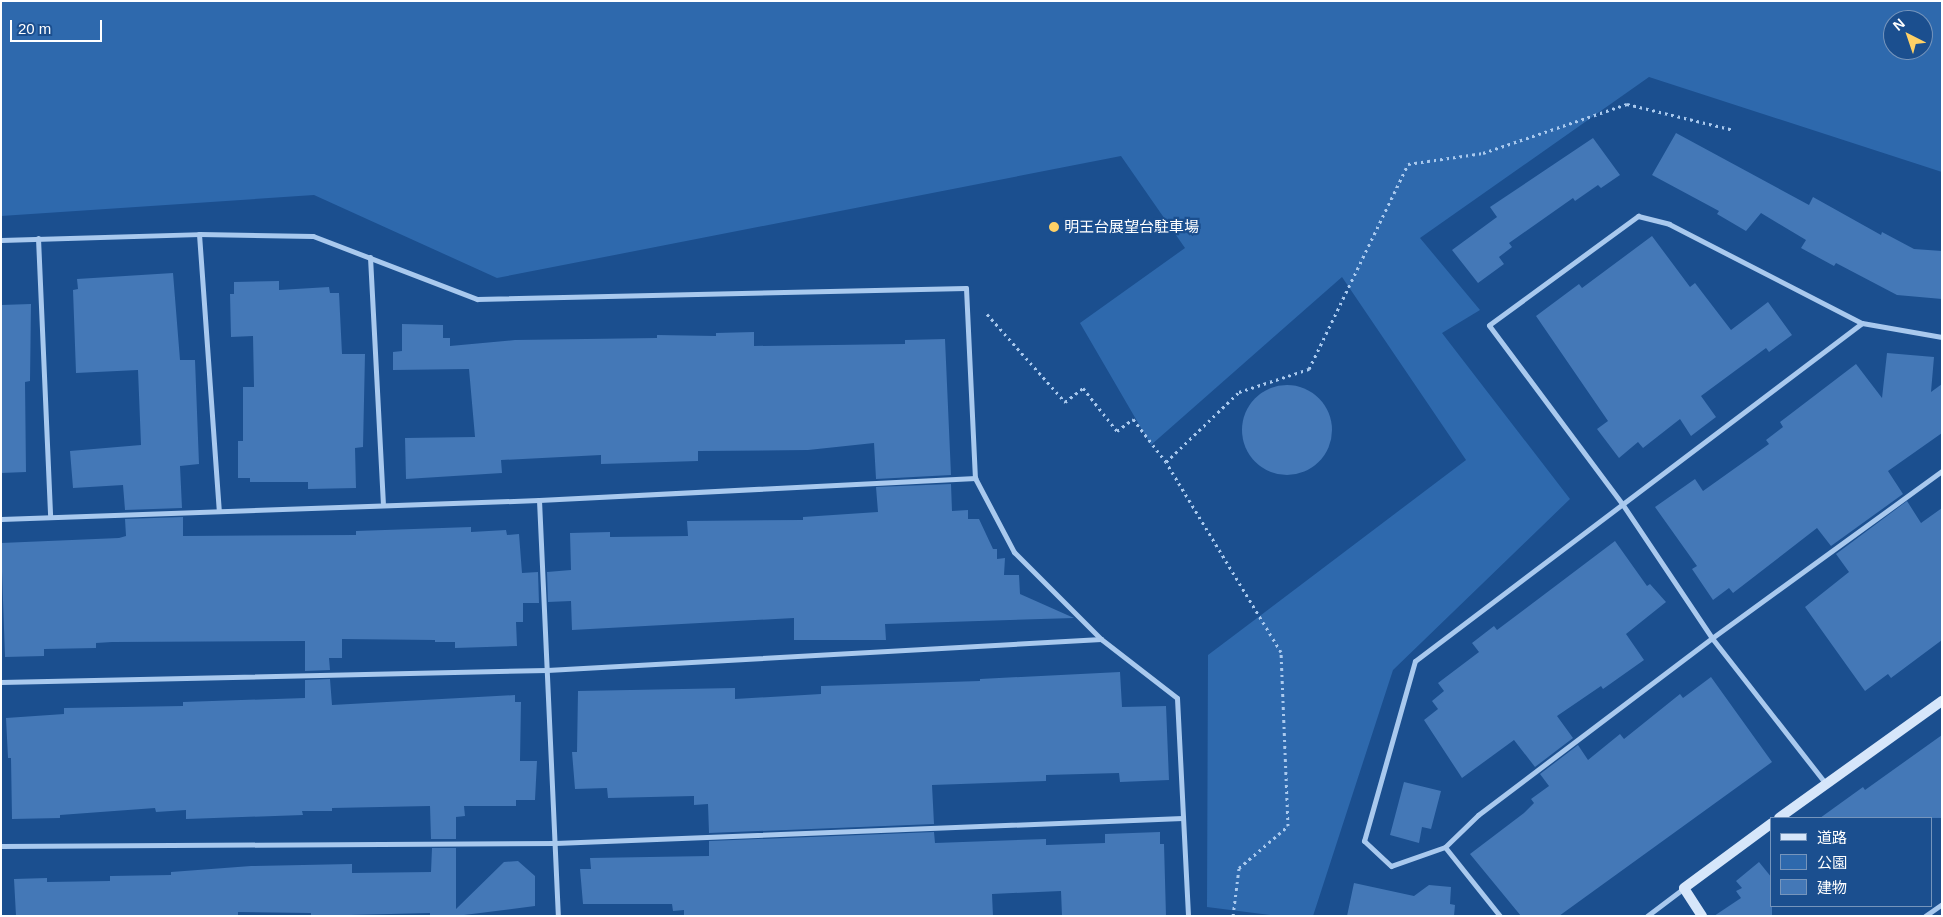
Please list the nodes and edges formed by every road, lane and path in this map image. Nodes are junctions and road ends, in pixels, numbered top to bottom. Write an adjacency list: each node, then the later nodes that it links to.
1 (1734, 130): 9 (path)
2 (199, 234): 3 (street); 5 (street); 15 (street)
3 (38, 238): 4 (street); 16 (street)
4 (1, 240)
5 (370, 258): 11 (street); 13 (street)
6 (990, 318): 9 (path)
7 (1862, 323): 8 (street); 14 (street); 14 (street)
8 (1942, 337)
9 (1166, 462): 34 (path)
10 (1942, 471): 18 (street)
11 (975, 478): 12 (street); 19 (street)
12 (539, 500): 13 (street); 20 (street)
13 (384, 503): 15 (street)
14 (1622, 506): 18 (street); 29 (street)
15 (219, 510): 16 (street)
16 (50, 517): 17 (street)
17 (1, 519)
18 (1712, 638): 23 (street); 29 (street)
19 (1101, 639): 20 (street); 25 (street)
20 (547, 670): 21 (street); 27 (street)
21 (1, 682)
22 (1942, 701): 23 (street)
23 (1826, 784): 24 (street)
24 (1780, 817)
25 (1183, 818): 27 (street); 33 (street)
26 (1770, 824): 30 (street)
27 (555, 843): 28 (street); 32 (street)
28 (1, 846)
29 (1445, 847): 35 (street)
30 (1684, 888): 36 (street); 37 (street)
31 (1942, 904): 38 (street)
32 (558, 916)
33 (1188, 916)
34 (1234, 916)
35 (1500, 916)
36 (1647, 916)
37 (1702, 916)
38 (1925, 916)

